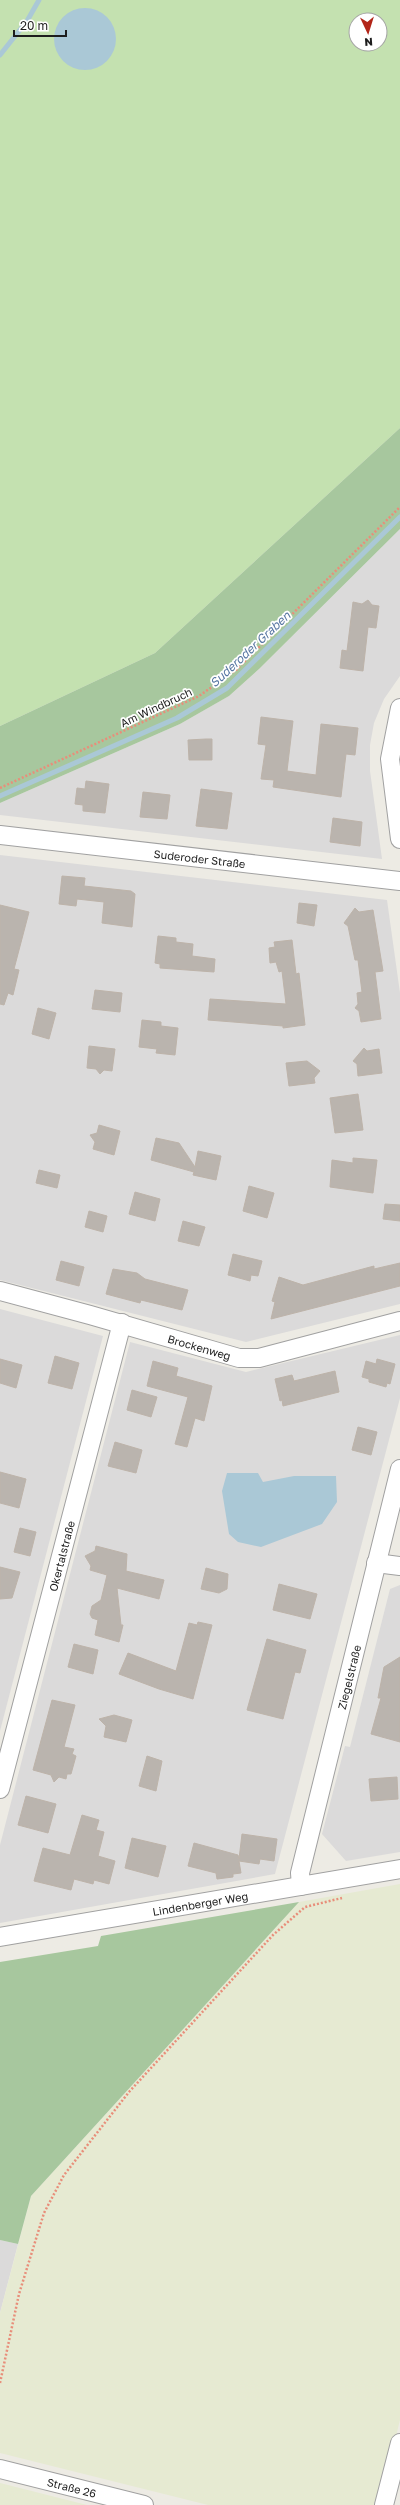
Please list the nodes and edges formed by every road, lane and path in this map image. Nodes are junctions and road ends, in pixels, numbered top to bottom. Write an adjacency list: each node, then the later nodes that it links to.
1 (400, 507): 3 (path, Am Windbruch)
2 (400, 708): 5 (street)
3 (0, 788)
4 (0, 835): 6 (street, Suderoder Straße)
5 (400, 839)
6 (400, 881)
7 (0, 1291): 9 (street, Brockenweg)
8 (400, 1321): 9 (street, Brockenweg)
9 (122, 1323): 13 (street, Okertalstraße)
10 (400, 1469): 11 (street, Ziegelstraße)
11 (376, 1563): 12 (street); 15 (street, Ziegelstraße)
12 (400, 1566)
13 (0, 1789)
14 (400, 1869): 15 (street, Lindenberger Weg)
15 (301, 1886): 17 (street, Lindenberger Weg)
16 (349, 1897): 18 (path)
17 (0, 1937)
18 (0, 2383)
19 (400, 2443): 22 (street)
20 (0, 2469): 21 (street, Straße 26)
21 (144, 2505)
22 (384, 2505)

